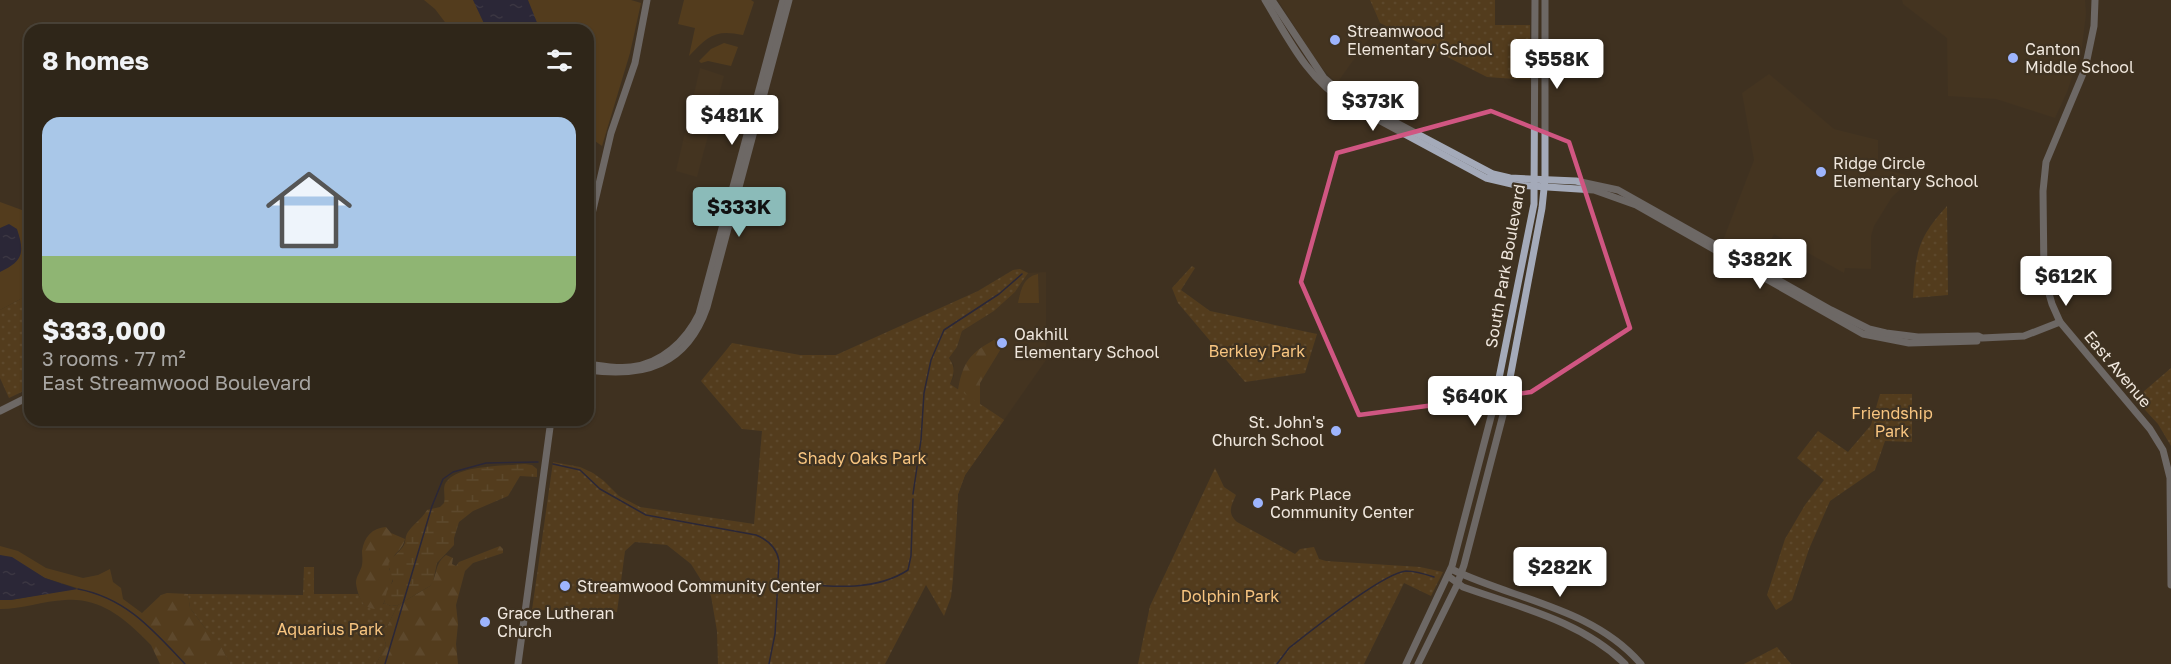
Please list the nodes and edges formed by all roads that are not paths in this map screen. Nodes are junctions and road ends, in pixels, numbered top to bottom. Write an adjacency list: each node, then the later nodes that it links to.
1 (647, 0): 11 (street)
2 (783, 0): 13 (street)
3 (789, 0): 14 (street)
4 (1265, 0): 9 (street)
5 (1272, 0): 9 (street)
6 (1535, 0): 9 (street, South Park Boulevard)
7 (1545, 0): 10 (street, South Park Boulevard)
8 (2095, 0): 12 (street, East Avenue)
9 (1535, 183): 10 (street); 18 (street, South Park Boulevard)
10 (1544, 183): 12 (street); 19 (street, South Park Boulevard)
11 (594, 205)
12 (2060, 322): 21 (street, East Avenue)
13 (594, 365)
14 (594, 371)
15 (24, 399): 16 (street)
16 (0, 411)
17 (550, 426): 22 (street)
18 (1450, 572): 19 (street); 20 (street); 23 (street, South Park Boulevard)
19 (1461, 574): 20 (street, South Park Boulevard); 26 (street)
20 (1457, 584): 24 (street, South Park Boulevard); 25 (street)
21 (2171, 585)
22 (518, 664)
23 (1406, 664)
24 (1419, 664)
25 (1625, 664)
26 (1641, 664)

